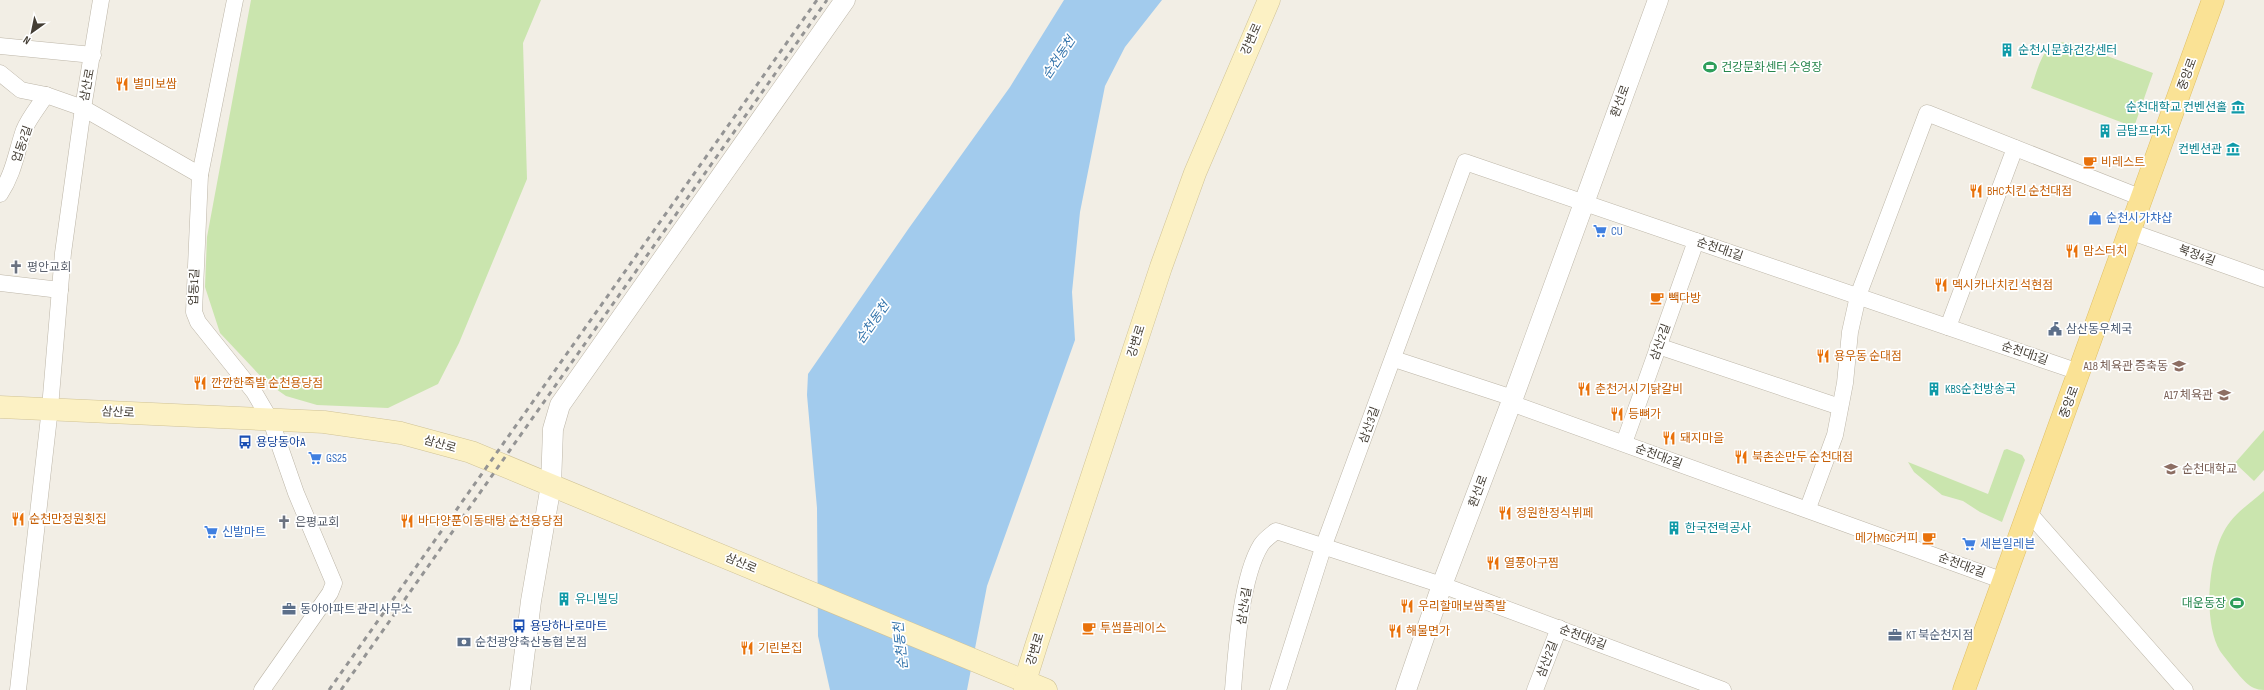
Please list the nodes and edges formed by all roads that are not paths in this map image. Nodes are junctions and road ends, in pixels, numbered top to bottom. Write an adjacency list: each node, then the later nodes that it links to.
1 (101, 0): 8 (street, 삼산로)
2 (235, 0): 13 (street, 업동1길)
3 (845, 0): 33 (street)
4 (1269, 0): 40 (main road, 강변로)
5 (1658, 0): 16 (street, 환선로)
6 (2213, 0): 15 (main road, 중앙로)
7 (0, 46): 8 (street)
8 (93, 55): 11 (street, 삼산로)
9 (0, 73): 10 (street)
10 (46, 95): 11 (street); 14 (street, 업동2길)
11 (83, 108): 13 (street); 21 (street, 삼산로)
12 (2015, 148): 15 (street); 22 (street); 23 (street)
13 (200, 175): 31 (street, 업동1길)
14 (0, 194)
15 (2142, 198): 17 (main road, 중앙로)
16 (1583, 202): 18 (street, 순천대1길); 25 (street, 삼산3길); 27 (street, 환선로)
17 (2129, 230): 19 (street, 북정4길); 26 (main road, 중앙로)
18 (1696, 241): 22 (street, 순천대1길); 24 (street, 삼산2길)
19 (2264, 279)
20 (0, 283): 21 (street)
21 (60, 290): 30 (street, 삼산로)
22 (1858, 296): 23 (street, 순천대1길); 29 (street)
23 (1948, 327): 26 (street, 순천대1길)
24 (1658, 346): 29 (street); 32 (street, 삼산2길)
25 (1394, 359): 27 (street); 36 (street, 삼산3길)
26 (2079, 372): 35 (main road, 중앙로)
27 (1512, 401): 32 (street, 순천대2길); 38 (street, 환선로)
28 (0, 407): 30 (main road, 삼산로)
29 (1840, 407): 34 (street)
30 (50, 408): 31 (main road, 삼산로); 41 (street)
31 (271, 421): 33 (main road, 삼산로); 42 (street, 업동1길)
32 (1624, 443): 34 (street, 순천대2길)
33 (551, 485): 40 (main road, 삼산로); 43 (street)
34 (1808, 508): 37 (street, 순천대2길)
35 (2029, 513): 37 (main road, 중앙로); 51 (street)
36 (1324, 545): 38 (street); 45 (street, 삼산4길); 46 (street, 삼산3길)
37 (2004, 581): 50 (main road, 중앙로)
38 (1442, 585): 39 (street, 순천대3길); 47 (street, 환선로)
39 (1559, 628): 48 (street, 삼산2길); 49 (street, 순천대3길)
40 (1025, 686): 44 (main road)
41 (18, 690)
42 (262, 690)
43 (520, 690)
44 (1046, 690)
45 (1233, 690)
46 (1278, 690)
47 (1406, 690)
48 (1536, 690)
49 (1723, 690)
50 (1964, 690)
51 (2184, 690)

